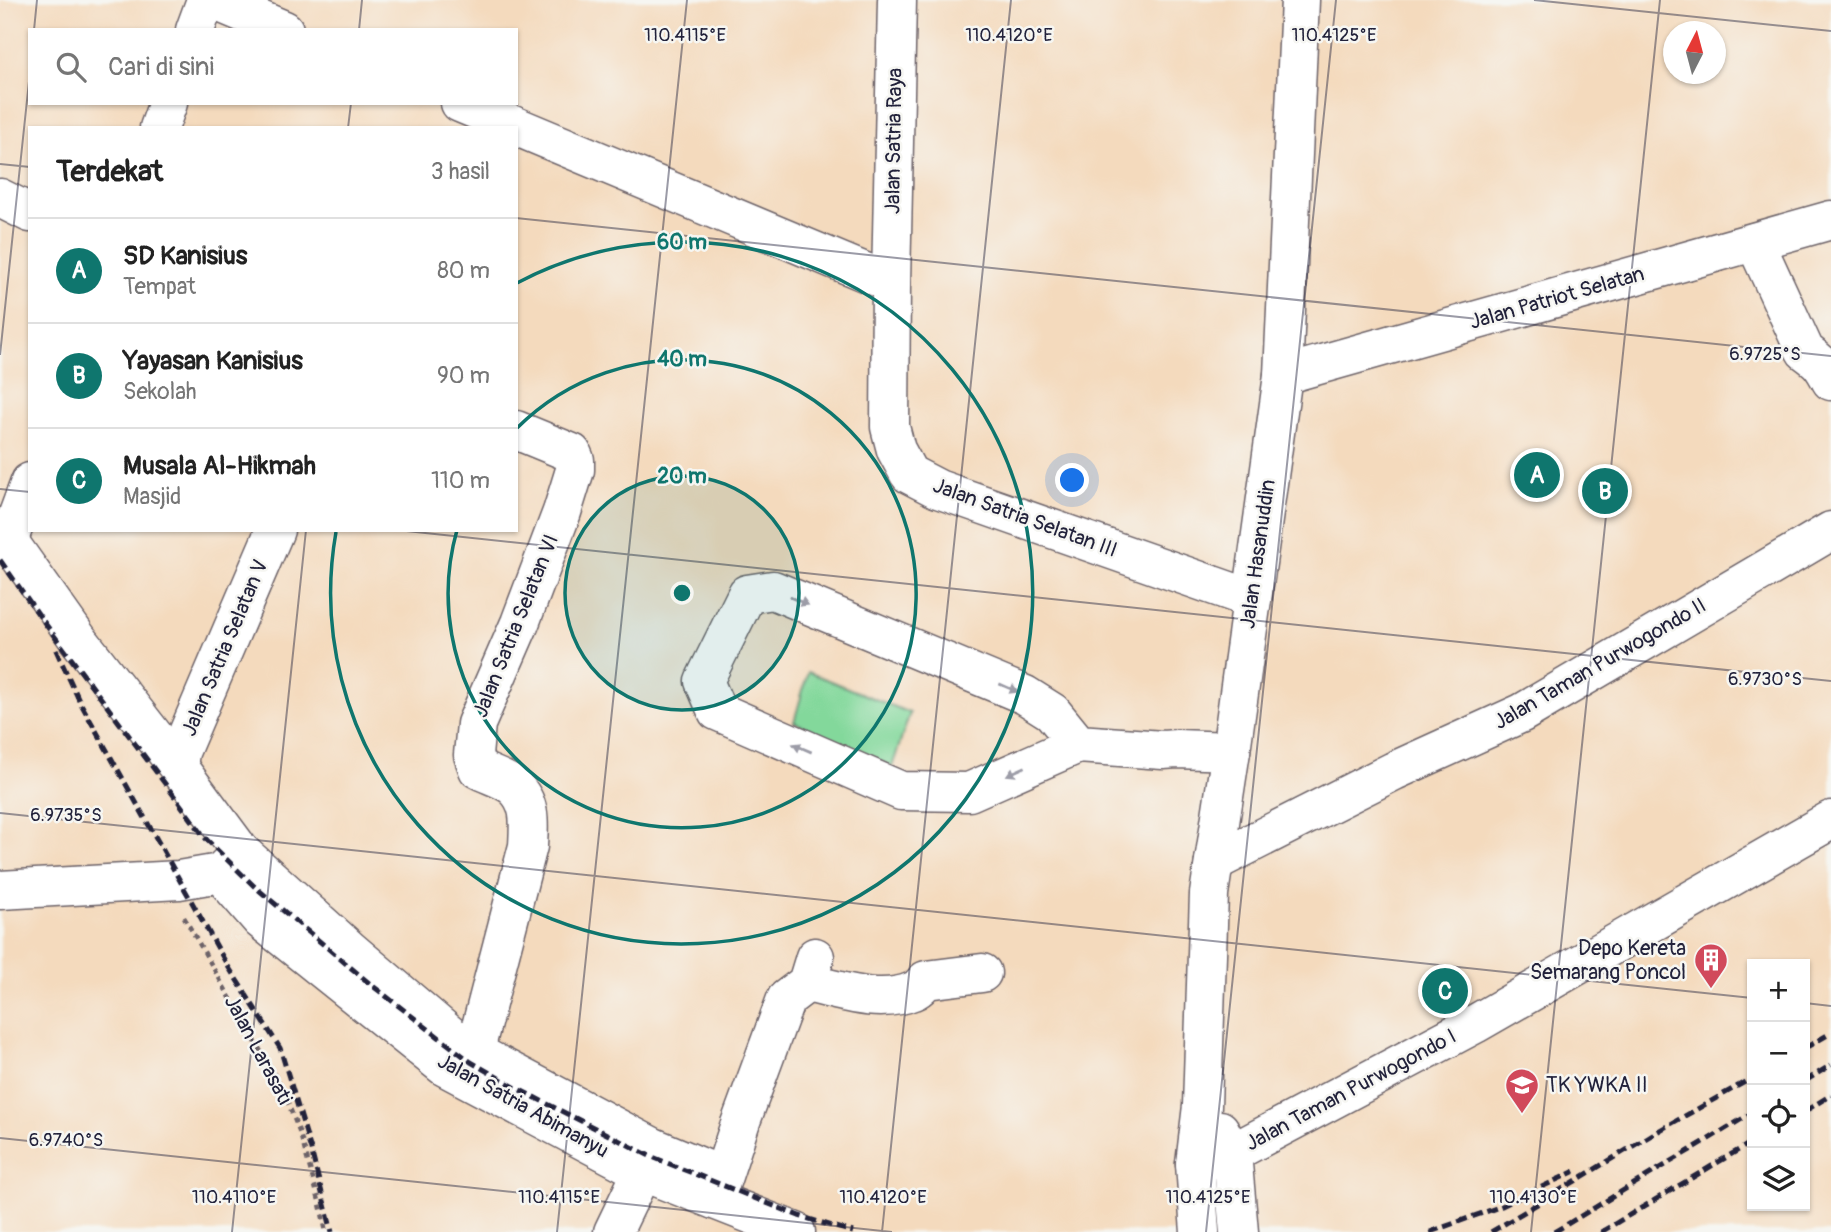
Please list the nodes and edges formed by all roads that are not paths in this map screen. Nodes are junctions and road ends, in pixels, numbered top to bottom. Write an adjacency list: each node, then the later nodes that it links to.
1 (206, 0): 5 (street)
2 (213, 0): 6 (street)
3 (897, 0): 18 (street, Jalan Satria Raya)
4 (1300, 0): 19 (street, Jalan Hasanuddin)
5 (196, 28)
6 (279, 28)
7 (167, 105): 10 (street)
8 (457, 105): 11 (street)
9 (463, 105): 12 (street)
10 (160, 126)
11 (446, 126)
12 (513, 126)
13 (518, 128): 18 (street)
14 (0, 198): 15 (street)
15 (28, 212)
16 (1831, 220): 17 (street, Jalan Patriot Selatan)
17 (1755, 242): 19 (street, Jalan Patriot Selatan); 20 (street)
18 (891, 283): 26 (street, Jalan Satria Selatan III)
19 (1283, 375): 26 (street, Jalan Hasanuddin)
20 (1831, 382)
21 (518, 431): 35 (street, Jalan Satria Selatan VI)
22 (28, 486): 25 (street)
23 (1831, 531): 31 (street, Jalan Taman Purwogondo II)
24 (274, 532): 29 (street, Jalan Satria Selatan V)
25 (4, 534): 29 (street, Jalan Satria Abimanyu)
26 (1252, 599): 28 (street, Jalan Hasanuddin)
27 (1078, 744): 27 (street, one-way to 27); 28 (street)
28 (1231, 751): 31 (street, Jalan Hasanuddin)
29 (178, 766): 32 (street, Jalan Satria Abimanyu)
30 (1831, 820): 37 (street, Jalan Taman Purwogondo I)
31 (1214, 862): 36 (street, Jalan Hasanuddin)
32 (230, 863): 33 (street); 35 (street, Jalan Satria Abimanyu)
33 (0, 890)
34 (982, 972): 40 (street)
35 (471, 1066): 38 (street, Jalan Satria Abimanyu)
36 (1202, 1106): 37 (street); 39 (street, Jalan Hasanuddin)
37 (1232, 1153): 39 (street, Jalan Taman Purwogondo I); 44 (street)
38 (648, 1160): 40 (street, Jalan Satria Abimanyu); 41 (street)
39 (1195, 1164): 43 (street, Jalan Hasanuddin)
40 (718, 1188): 42 (street, Jalan Satria Abimanyu)
41 (613, 1232)
42 (796, 1232)
43 (1200, 1232)
44 (1240, 1232)

